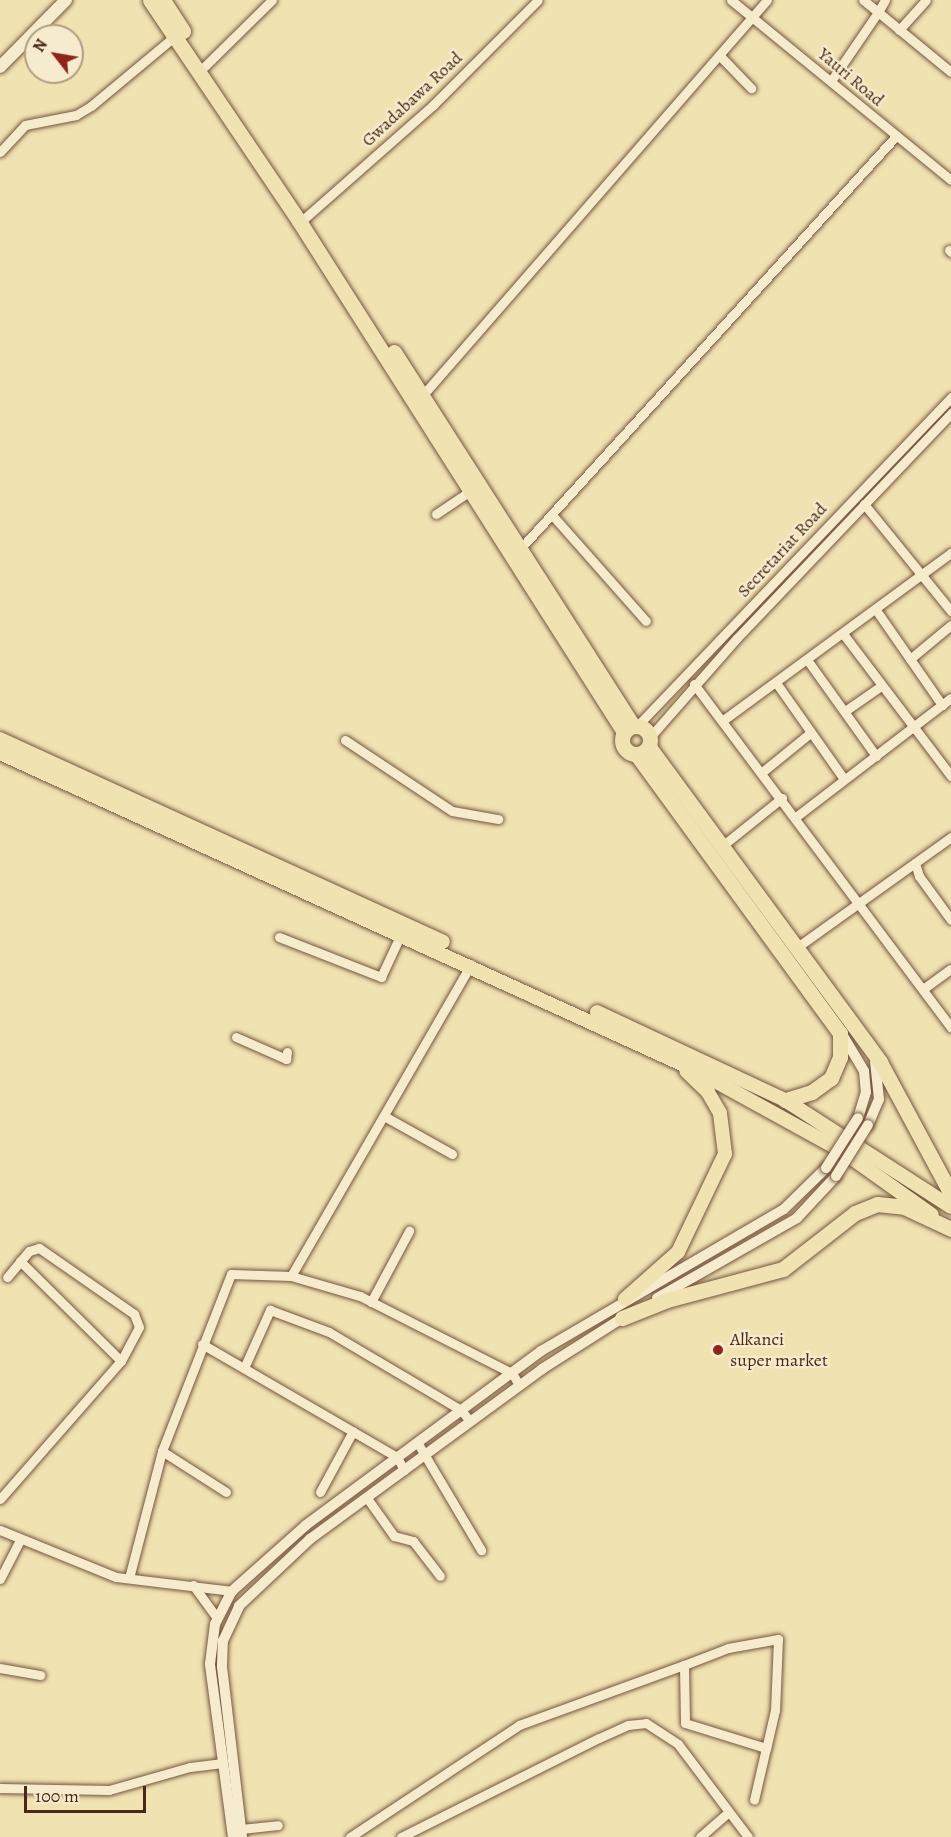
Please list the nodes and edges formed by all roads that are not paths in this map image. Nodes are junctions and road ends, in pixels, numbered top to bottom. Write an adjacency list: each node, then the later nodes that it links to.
1 (56, 0): 16 (main road)
2 (66, 0): 19 (main road)
3 (150, 0): 15 (highway)
4 (163, 0): 18 (highway)
5 (272, 0): 18 (street)
6 (538, 0): 26 (street, Gwadabawa Road)
7 (731, 0): 13 (street, Yauri Road)
8 (767, 0): 13 (street)
9 (863, 0): 12 (street)
10 (885, 0): 12 (street)
11 (926, 0): 14 (street)
12 (878, 12): 14 (street); 21 (street)
13 (752, 17): 17 (street); 21 (street, Yauri Road)
14 (899, 30): 20 (street)
15 (175, 36): 24 (street); 30 (highway)
16 (0, 55)
17 (720, 56): 22 (street); 27 (street)
18 (206, 66): 26 (highway)
19 (0, 67)
20 (951, 72)
21 (831, 81): 23 (street, Yauri Road)
22 (751, 88)
23 (896, 136): 25 (street, Yauri Road); 33 (street)
24 (0, 152)
25 (951, 180)
26 (305, 218): 27 (highway)
27 (422, 396): 34 (highway)
28 (951, 397): 52 (street, Secretariat Road)
29 (951, 413): 31 (street, Secretariat Road)
30 (469, 492): 32 (street); 52 (highway)
31 (864, 504): 36 (street); 44 (street, Secretariat Road)
32 (436, 514)
33 (553, 516): 34 (street); 39 (street)
34 (520, 549): 52 (highway)
35 (951, 553): 36 (street)
36 (923, 575): 37 (street); 38 (street)
37 (876, 610): 41 (street); 42 (street)
38 (951, 611)
39 (646, 621)
40 (951, 626): 42 (street)
41 (843, 635): 43 (street); 46 (street)
42 (910, 659): 48 (street)
43 (808, 661): 45 (street); 49 (street)
44 (694, 684): 50 (street); 56 (street, Secretariat Road)
45 (777, 684): 50 (street); 53 (street)
46 (881, 686): 49 (street); 51 (street)
47 (951, 698): 48 (street)
48 (942, 705): 51 (street)
49 (845, 711): 58 (street)
50 (722, 721): 59 (street)
51 (912, 727): 58 (street); 60 (street)
52 (631, 728): 56 (highway); 56 (highway)
53 (810, 733): 59 (street); 61 (street)
54 (0, 739): 82 (main road)
55 (345, 740): 64 (street)
56 (646, 746): 66 (highway); 76 (highway)
57 (0, 753): 70 (main road)
58 (876, 756): 61 (street)
59 (761, 773): 62 (street)
60 (951, 776)
61 (844, 779): 63 (street)
62 (782, 798): 63 (street); 66 (street)
63 (797, 816): 68 (street)
64 (498, 819)
65 (951, 837): 67 (street)
66 (722, 846): 72 (highway)
67 (915, 863): 68 (street); 69 (street)
68 (859, 904): 72 (street); 75 (street)
69 (951, 920)
70 (401, 934): 71 (street); 73 (main road)
71 (279, 938)
72 (796, 948): 79 (highway)
73 (471, 964): 80 (main road); 83 (street)
74 (951, 969): 75 (street)
75 (923, 989): 77 (street)
76 (836, 1024): 82 (highway); 92 (street, bridge)
77 (951, 1027)
78 (236, 1037): 81 (street)
79 (867, 1043): 85 (highway); 94 (street, bridge)
80 (657, 1051): 87 (main road); 92 (main road)
81 (287, 1052)
82 (785, 1100): 86 (main road)
83 (384, 1116): 84 (street); 90 (street)
84 (452, 1154)
85 (951, 1194)
86 (951, 1207)
87 (951, 1227): 94 (highway)
88 (409, 1231): 93 (street)
89 (20, 1261): 91 (street); 96 (street); 96 (street)
90 (291, 1276): 93 (street); 95 (street)
91 (7, 1277)
92 (625, 1299): 98 (street)
93 (371, 1302): 98 (street)
94 (622, 1318): 99 (street)
95 (202, 1344): 97 (street); 104 (street)
96 (121, 1361): 111 (street)
97 (244, 1368): 100 (street); 102 (street)
98 (512, 1373): 99 (street); 100 (street)
99 (519, 1385): 101 (street)
100 (461, 1410): 101 (street); 103 (street)
101 (470, 1421): 105 (street)
102 (353, 1431): 106 (street); 109 (street)
103 (417, 1442): 105 (street); 106 (street)
104 (162, 1451): 108 (street); 116 (street)
105 (425, 1455): 107 (street); 114 (street)
106 (397, 1457): 107 (street); 119 (street)
107 (404, 1470): 110 (street)
108 (226, 1492)
109 (320, 1492)
110 (367, 1498): 115 (street); 130 (street)
111 (0, 1499)
112 (0, 1530): 113 (street)
113 (20, 1540): 116 (street); 117 (street)
114 (480, 1550)
115 (440, 1576)
116 (129, 1578): 118 (street)
117 (0, 1579)
118 (193, 1586): 119 (street); 120 (street)
119 (232, 1591): 120 (street)
120 (217, 1618): 125 (street)
121 (684, 1665): 124 (street); 124 (street); 131 (street)
122 (0, 1668): 123 (street)
123 (40, 1675)
124 (766, 1748): 127 (street)
125 (223, 1763): 126 (street); 130 (street)
126 (0, 1788)
127 (754, 1800)
128 (728, 1813): 132 (street); 133 (street); 134 (street)
129 (278, 1825): 130 (street)
130 (238, 1834)
131 (350, 1837)
132 (401, 1837)
133 (700, 1837)
134 (748, 1837)

